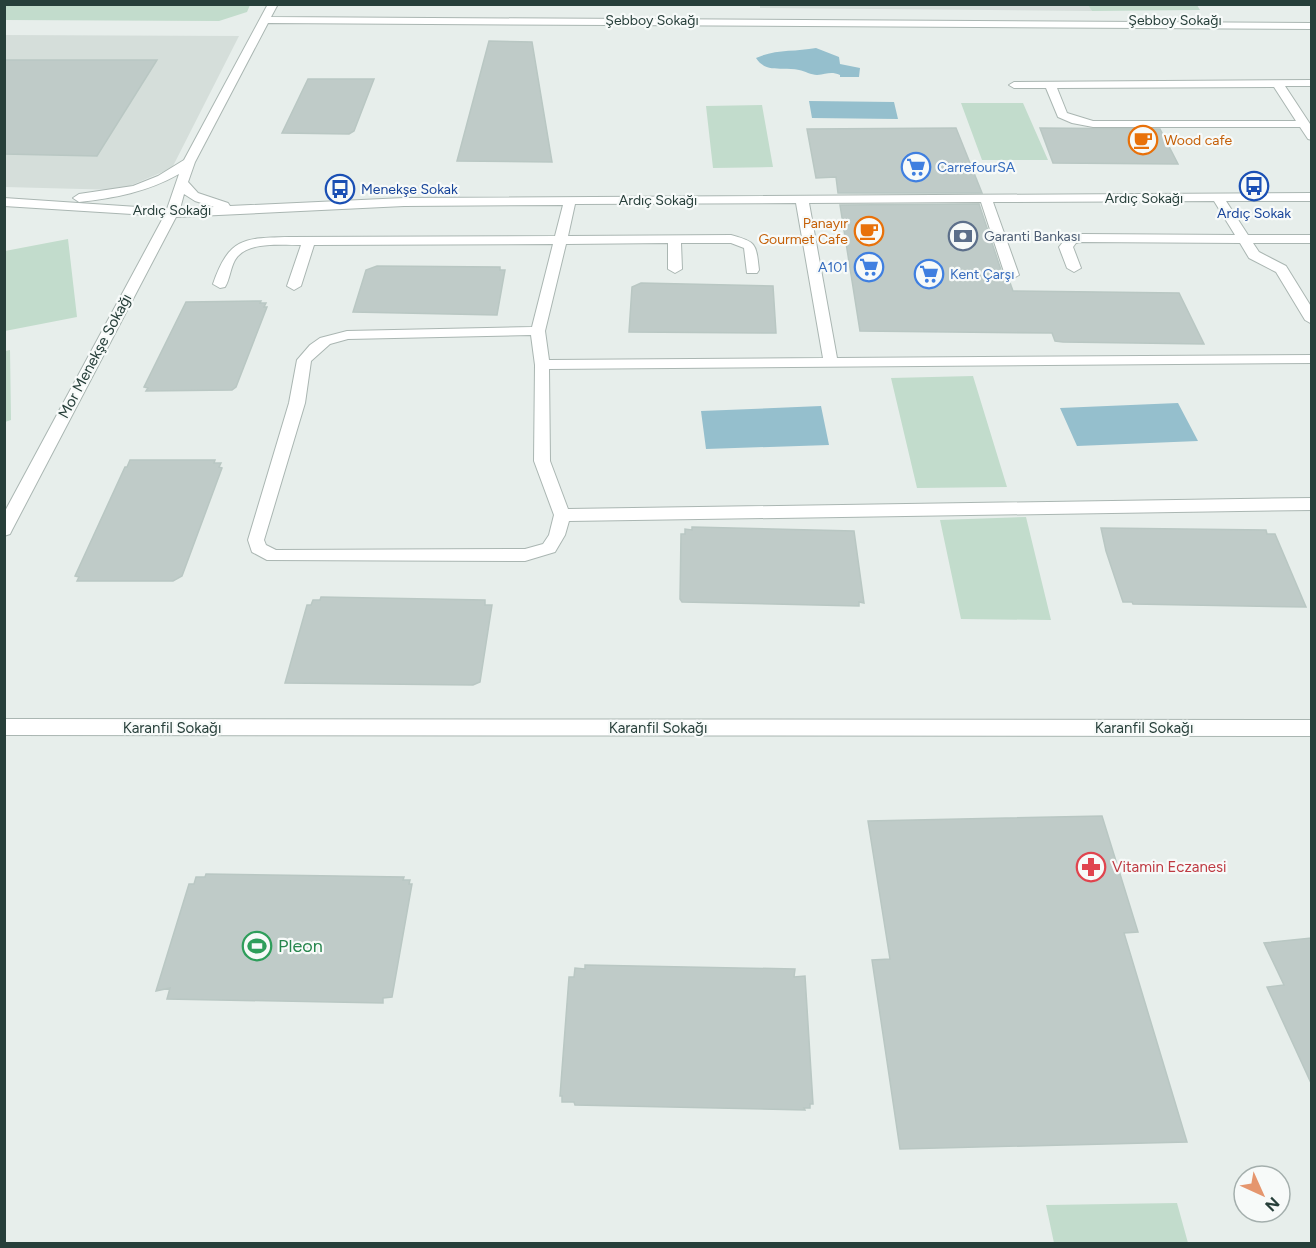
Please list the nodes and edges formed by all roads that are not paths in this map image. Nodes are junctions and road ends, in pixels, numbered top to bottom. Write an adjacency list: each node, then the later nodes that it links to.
1 (344, 10): 2 (street)
2 (269, 11): 4 (street, Şebboy Sokağı); 12 (street, Mor Menekşe Sokağı)
3 (1311, 20): 4 (street, Şebboy Sokağı)
4 (1039, 23): 5 (street, Şebboy Sokağı)
5 (1311, 26)
6 (1277, 83): 7 (street); 9 (street); 10 (street)
7 (1311, 83)
8 (1014, 85): 9 (street)
9 (1051, 86): 10 (street)
10 (1302, 124): 11 (street)
11 (1311, 137)
12 (189, 162): 13 (street, Mor Menekşe Sokağı); 19 (street)
13 (182, 182): 20 (street); 21 (street, Mor Menekşe Sokağı)
14 (1311, 197): 16 (street, Ardıç Sokağı)
15 (986, 198): 16 (street, Ardıç Sokağı); 17 (street, Ardıç Sokağı); 30 (street)
16 (1218, 198): 25 (street)
17 (802, 199): 18 (street, Ardıç Sokağı); 36 (street)
18 (570, 201): 20 (street, Ardıç Sokağı); 24 (street)
19 (11, 202): 21 (street, Ardıç Sokağı)
20 (237, 210): 21 (street, Ardıç Sokağı)
21 (172, 213): 40 (street, Mor Menekşe Sokağı)
22 (674, 239): 24 (street); 28 (street); 29 (street)
23 (1311, 239): 25 (street)
24 (562, 240): 26 (street); 34 (street)
25 (1244, 240): 27 (street); 33 (street)
26 (309, 241): 31 (street); 32 (street)
27 (1074, 268)
28 (675, 269)
29 (752, 270)
30 (1012, 275)
31 (220, 284)
32 (294, 286)
33 (1311, 320)
34 (538, 331): 37 (street); 39 (street)
35 (1311, 359): 36 (street)
36 (831, 363): 37 (street)
37 (542, 365): 39 (street)
38 (1311, 504): 39 (street)
39 (562, 515)
40 (4, 530)
41 (4, 728): 42 (street, Karanfil Sokağı)
42 (1311, 728)

